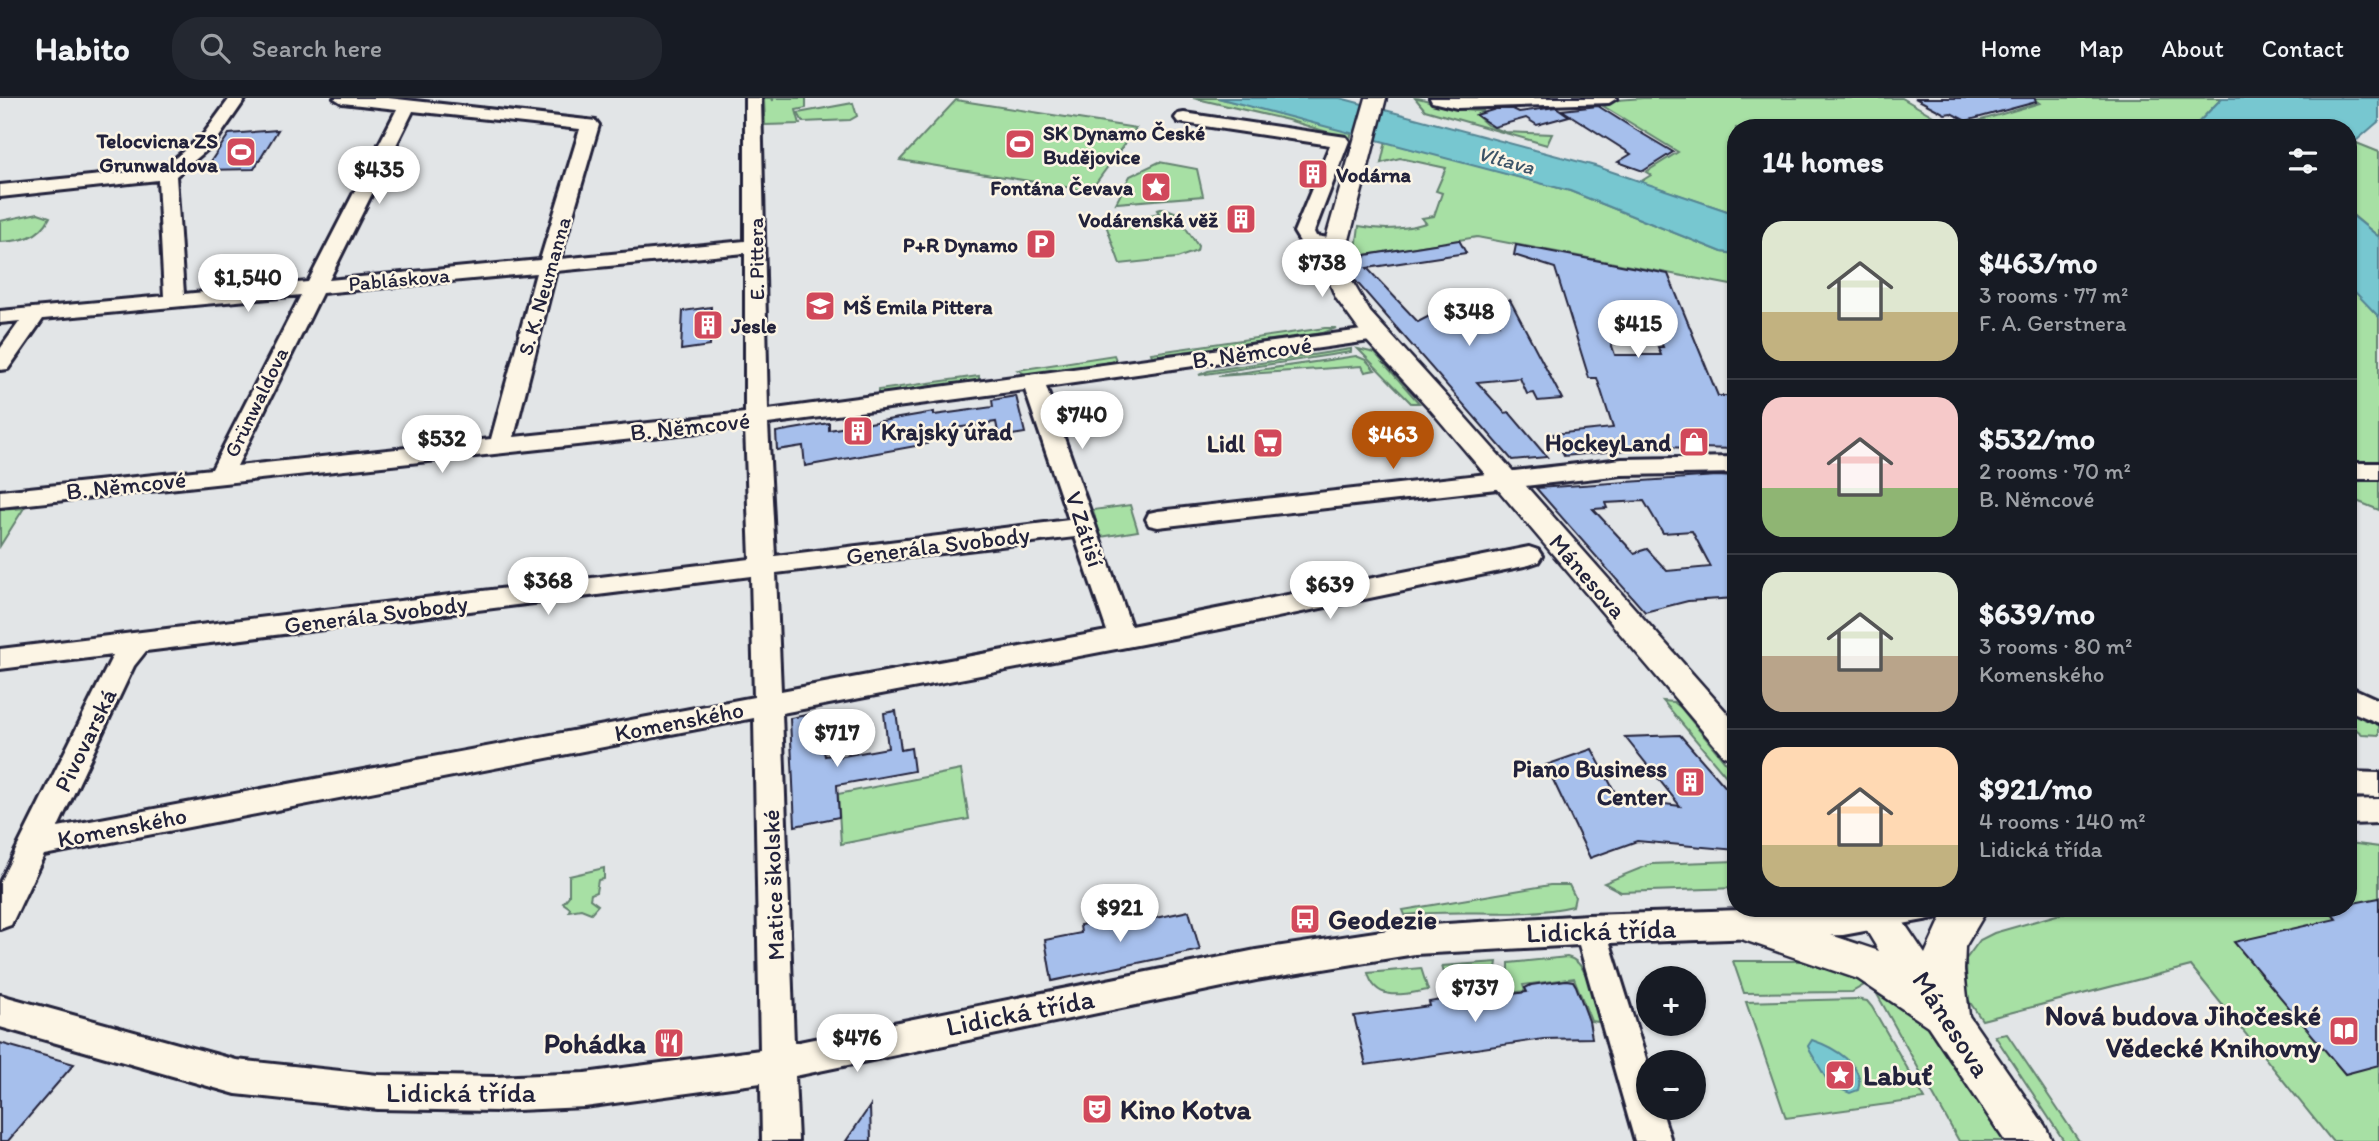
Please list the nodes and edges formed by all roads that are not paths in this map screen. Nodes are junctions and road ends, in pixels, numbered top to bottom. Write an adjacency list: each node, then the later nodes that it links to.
1 (239, 98): 9 (street)
2 (342, 98): 7 (street)
3 (753, 98): 12 (street, E. Pittera)
4 (1376, 98): 11 (main road, Mánesova)
5 (1438, 98): 6 (street)
6 (1609, 98)
7 (407, 105): 13 (street, S. K. Neumanna); 14 (street, Grünwaldova)
8 (1184, 118): 11 (street)
9 (167, 174): 10 (street); 15 (street)
10 (0, 191)
11 (1334, 244): 18 (main road, Mánesova)
12 (755, 246): 13 (street, Pabláskova); 21 (street, E. Pittera)
13 (548, 265): 14 (street, Pabláskova); 22 (street, S. K. Neumanna)
14 (318, 287): 15 (street, Pabláskova); 26 (street, Grünwaldova)
15 (174, 300): 16 (street, Pabláskova)
16 (36, 314): 17 (street, Pabláskova); 19 (street)
17 (0, 317)
18 (1377, 334): 20 (street, B. Němcové); 27 (main road, Mánesova)
19 (0, 364)
20 (1033, 382): 21 (street, B. Němcové); 30 (street, V Zátiší)
21 (757, 419): 22 (street, B. Němcové); 32 (street, Matice školské)
22 (500, 447): 26 (street, B. Němcové)
23 (1727, 465): 27 (street)
24 (2357, 471): 25 (street)
25 (2379, 471)
26 (219, 476): 28 (street, B. Němcové)
27 (1507, 481): 29 (street); 39 (main road, Mánesova)
28 (0, 499)
29 (1158, 519)
30 (1084, 527): 32 (street, Generála Svobody); 33 (street, V Zátiší)
31 (1529, 556): 33 (street, Komenského)
32 (763, 566): 34 (street, Generála Svobody); 37 (street, Matice školské)
33 (1122, 637): 37 (street, Komenského)
34 (137, 643): 35 (street, Generála Svobody); 44 (street, Pivovarská)
35 (0, 659)
36 (2357, 701): 38 (street)
37 (766, 704): 44 (street, Komenského); 53 (street, Matice školské)
38 (2379, 712)
39 (1727, 736)
40 (2357, 784): 41 (street)
41 (2379, 785)
42 (2379, 811): 43 (street)
43 (2357, 812)
44 (34, 844): 45 (street, Pivovarská)
45 (0, 915)
46 (1750, 917): 50 (street, Lidická třída)
47 (1766, 917): 52 (main road)
48 (1879, 917): 52 (main road, Mánesova)
49 (1961, 917): 52 (main road)
50 (1588, 929): 53 (street, Lidická třída); 55 (street)
51 (0, 1011): 53 (street, Lidická třída)
52 (1949, 1020): 56 (main road, Mánesova)
53 (779, 1062): 54 (street, Matice školské)
54 (780, 1141)
55 (1653, 1141)
56 (2030, 1141)

